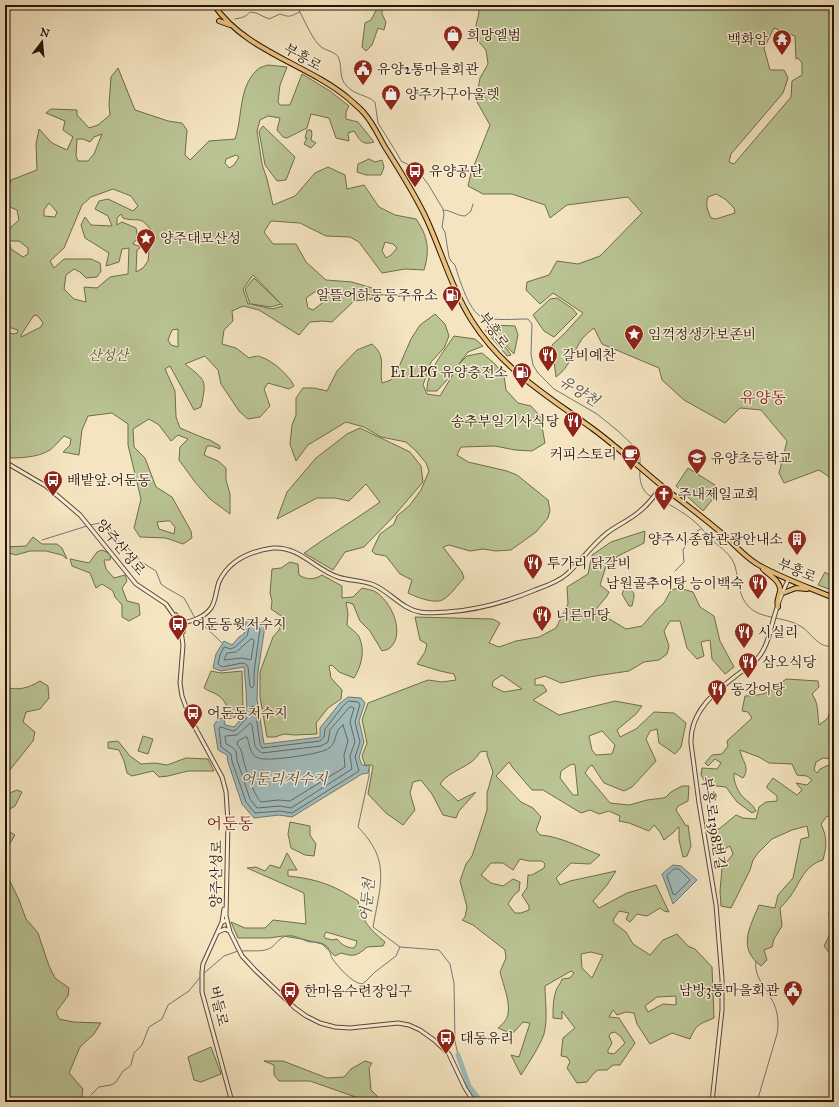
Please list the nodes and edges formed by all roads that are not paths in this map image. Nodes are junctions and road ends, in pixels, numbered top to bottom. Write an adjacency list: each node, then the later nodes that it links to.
1 (214, 5): 3 (main road, 부흥로)
2 (219, 21): 3 (main road)
3 (234, 27): 5 (main road, 부흥로)
4 (5, 462): 12 (street, 양주산성로)
5 (662, 486): 6 (main road, 부흥로); 13 (street)
6 (760, 566): 7 (main road, 부흥로); 11 (main road)
7 (788, 580): 8 (main road, 부흥로); 9 (street, 부흥로1398번길)
8 (814, 590): 9 (main road); 10 (main road, 부흥로)
9 (783, 593): 11 (street, 부흥로1398번길)
10 (834, 598)
11 (778, 607): 23 (street, 부흥로1398번길)
12 (171, 610): 13 (street); 14 (street, 양주산성로)
13 (186, 622): 14 (street); 15 (street)
14 (180, 624): 15 (street, 양주산성로)
15 (183, 642): 16 (street, 양주산성로)
16 (226, 902): 17 (street, 양주산성로); 18 (street, 버들로)
17 (226, 920): 18 (street); 20 (street, 양주산성로)
18 (222, 922): 19 (street, 버들로)
19 (218, 932): 20 (street); 21 (street, 버들로)
20 (230, 932): 22 (street, 양주산성로)
21 (232, 1102)
22 (474, 1102)
23 (712, 1102)

